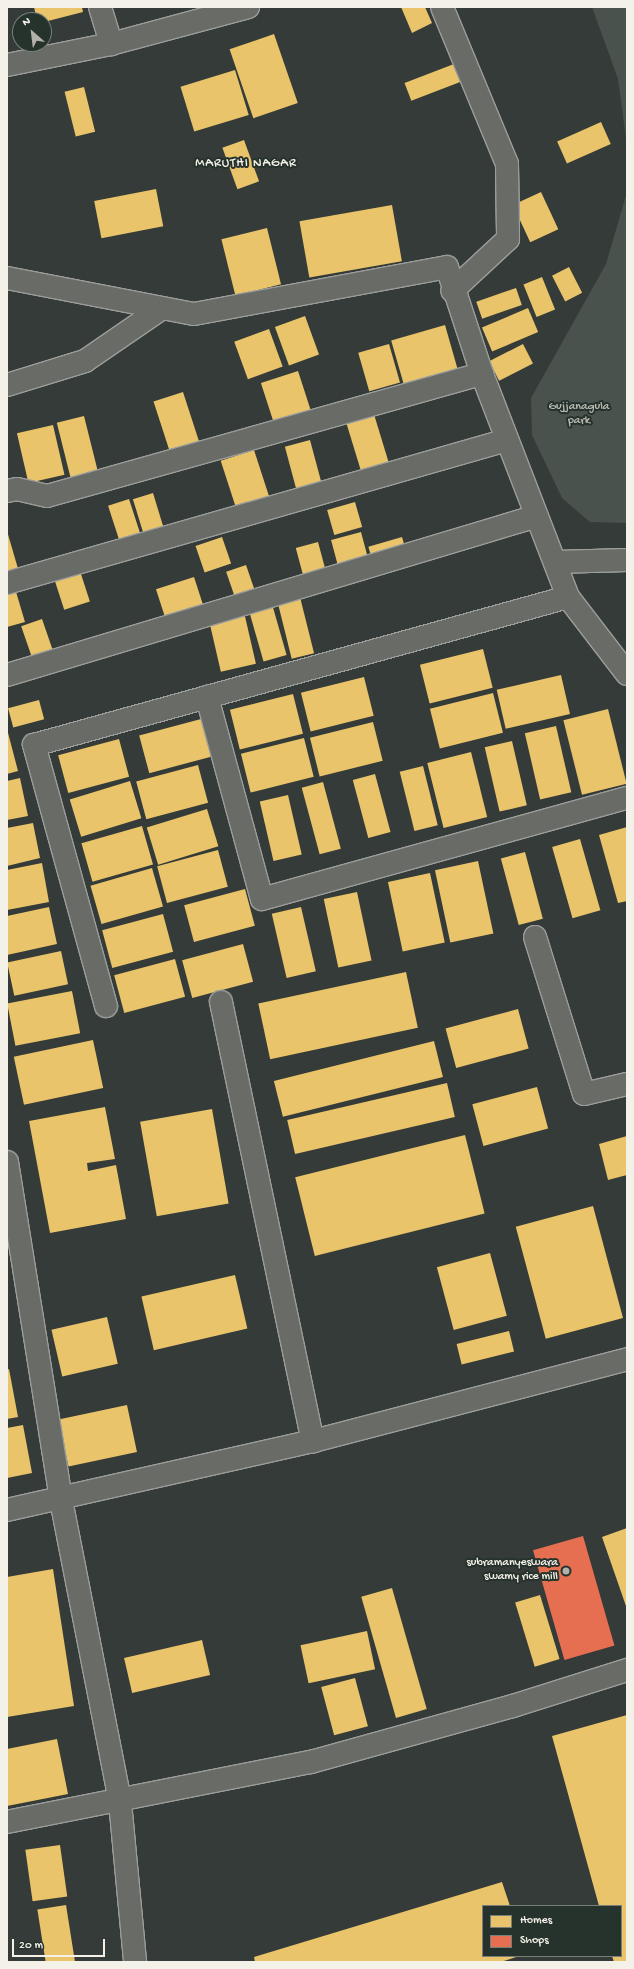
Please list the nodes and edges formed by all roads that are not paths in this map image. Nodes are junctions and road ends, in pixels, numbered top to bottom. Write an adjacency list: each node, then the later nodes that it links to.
1 (100, 7): 5 (street)
2 (248, 7): 4 (street)
3 (442, 7): 8 (street)
4 (219, 12): 5 (street)
5 (111, 44): 6 (street)
6 (7, 64)
7 (9, 281): 9 (street)
8 (452, 291): 9 (street); 10 (street)
9 (162, 308): 11 (street)
10 (482, 374): 12 (street); 13 (street)
11 (7, 385)
12 (507, 440): 14 (street); 17 (street)
13 (7, 491)
14 (537, 516): 16 (street); 20 (street)
15 (627, 560): 16 (street)
16 (555, 562): 18 (street)
17 (7, 583)
18 (568, 597): 19 (street); 21 (street)
19 (627, 674)
20 (7, 675)
21 (207, 697): 22 (street); 25 (street)
22 (627, 798)
23 (535, 937): 26 (street)
24 (221, 1002): 30 (street)
25 (106, 1006)
26 (627, 1084)
27 (7, 1162): 28 (street)
28 (14, 1235): 31 (street)
29 (627, 1359): 30 (street)
30 (313, 1441): 31 (street)
31 (61, 1500): 32 (street); 34 (street)
32 (7, 1510)
33 (627, 1670): 34 (street)
34 (120, 1802): 35 (street); 36 (street)
35 (7, 1822)
36 (136, 1962)

